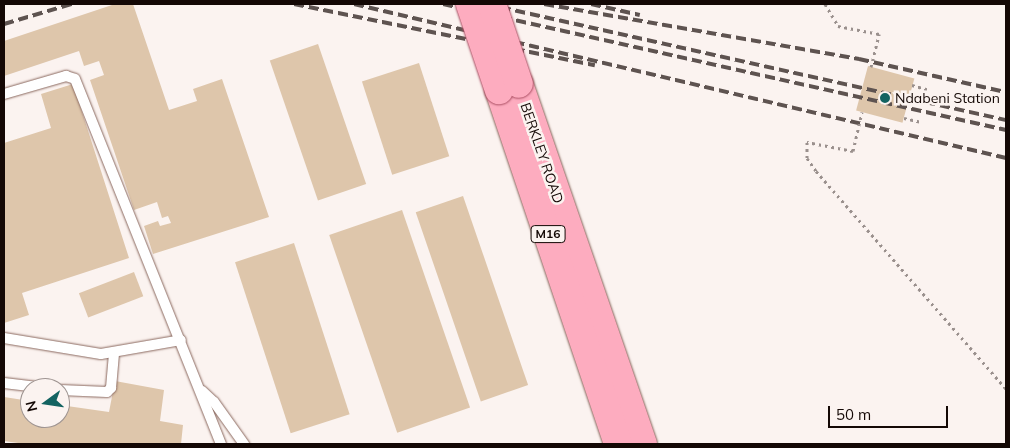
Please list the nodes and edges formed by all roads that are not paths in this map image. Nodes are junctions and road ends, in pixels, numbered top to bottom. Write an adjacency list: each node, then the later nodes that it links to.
1 (470, 4): 3 (main road, BERKLEY ROAD / M16, bridge)
2 (492, 4): 3 (main road, BERKLEY ROAD / M16, bridge)
3 (509, 87): 8 (main road, BERKLEY ROAD / M16)
4 (4, 94): 6 (lane)
5 (4, 338): 7 (lane)
6 (182, 340): 7 (lane); 12 (lane)
7 (114, 353): 11 (lane)
8 (607, 375): 15 (main road, BERKLEY ROAD / M16); 16 (main road, BERKLEY ROAD / M16)
9 (4, 383): 10 (lane)
10 (20, 385)
11 (70, 390)
12 (202, 391): 13 (lane); 14 (lane)
13 (222, 444)
14 (244, 444)
15 (618, 444)
16 (642, 444)

